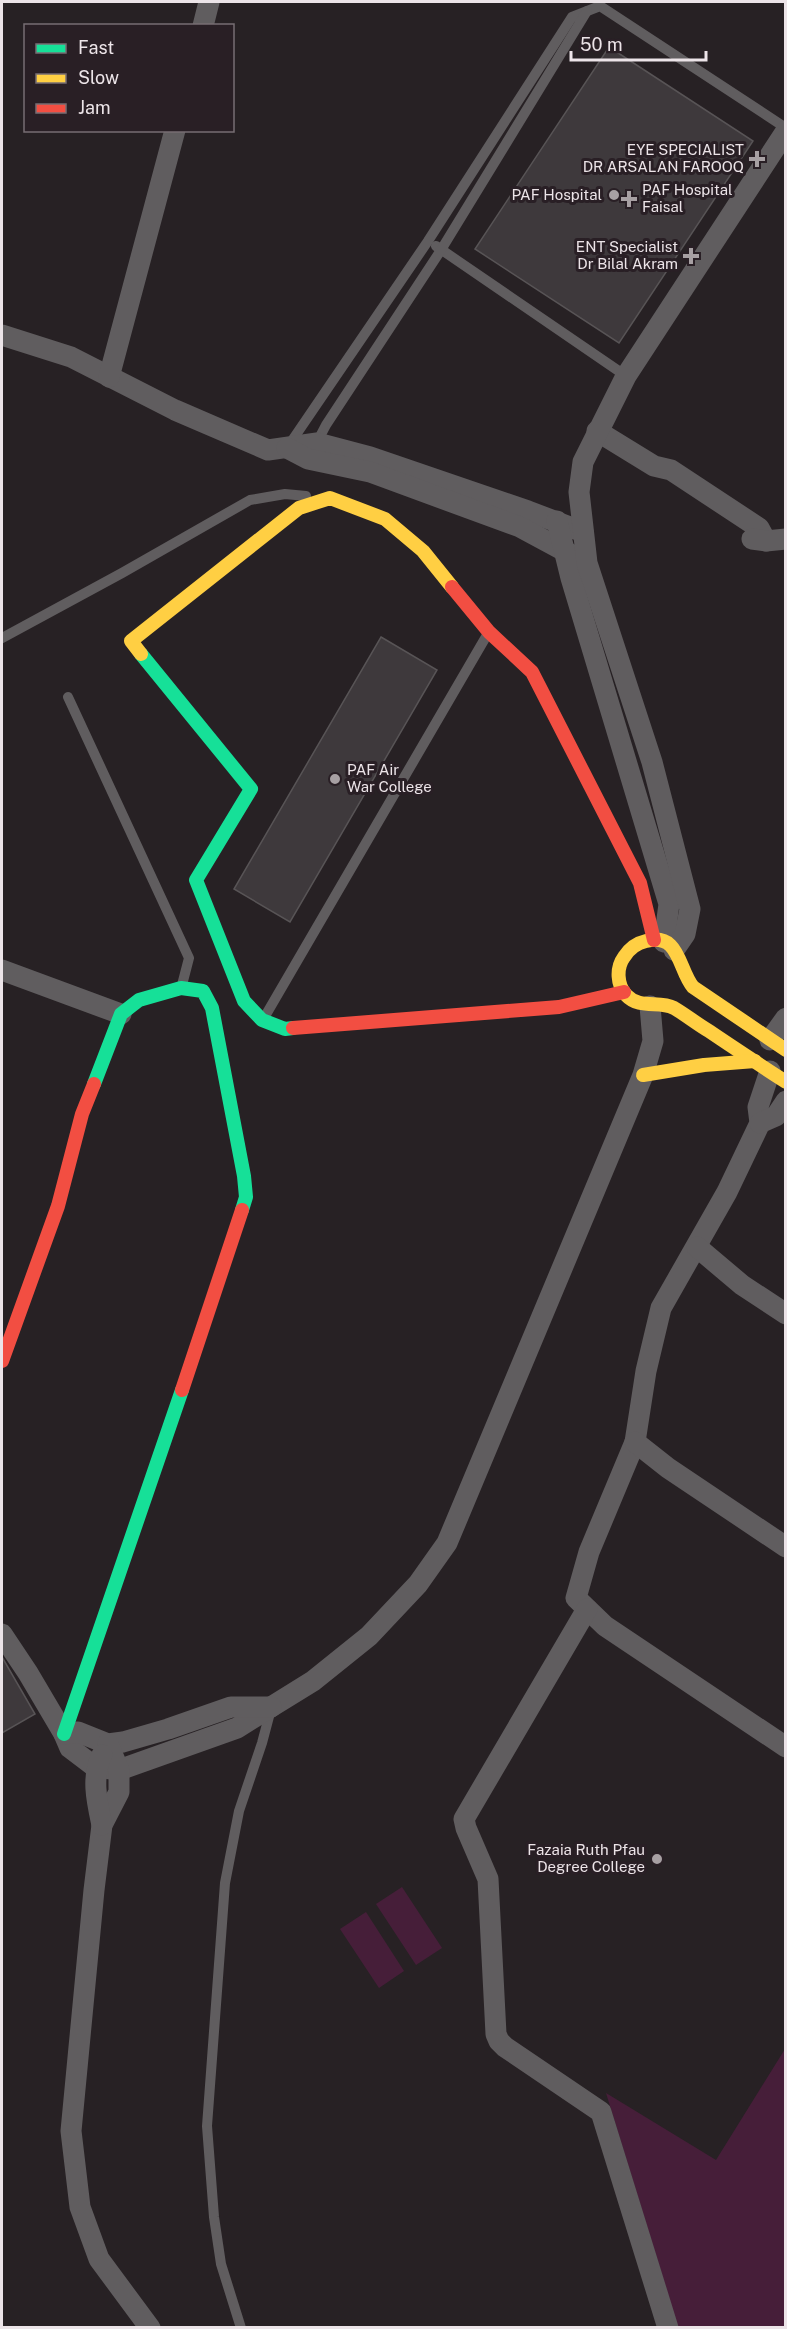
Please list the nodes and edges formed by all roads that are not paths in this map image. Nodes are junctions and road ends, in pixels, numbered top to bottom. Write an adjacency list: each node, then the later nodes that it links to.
1 (209, 2): 3 (street)
2 (587, 11): 4 (lane); 6 (lane); 7 (lane)
3 (204, 24)
4 (786, 130): 9 (street)
5 (174, 132): 10 (street)
6 (428, 241): 7 (lane); 12 (lane)
7 (441, 250): 9 (lane); 13 (lane)
8 (2, 335): 10 (street)
9 (626, 376): 11 (street)
10 (109, 377): 12 (street)
11 (597, 431): 16 (street); 17 (street)
12 (287, 448): 13 (street)
13 (313, 451): 15 (street); 18 (street)
14 (330, 498): 20 (street); 21 (lane); 30 (street)
15 (557, 521): 16 (street); 18 (street)
16 (583, 532): 19 (street)
17 (776, 540)
18 (563, 550): 19 (street); 23 (street)
19 (587, 563): 23 (street)
20 (489, 632): 23 (street); 30 (lane)
21 (2, 638)
22 (68, 697): 25 (lane)
23 (664, 944): 26 (street); 31 (street)
24 (2, 970): 28 (street)
25 (181, 988): 28 (street); 44 (street)
26 (624, 992): 27 (street); 30 (street)
27 (650, 1006): 32 (street); 33 (street)
28 (121, 1014): 38 (street)
29 (786, 1017): 31 (street)
30 (262, 1020)
31 (778, 1045)
32 (770, 1071): 33 (street); 35 (street)
33 (643, 1075): 43 (street)
34 (786, 1101): 35 (street)
35 (760, 1123): 36 (street)
36 (697, 1247): 37 (street); 39 (street)
37 (786, 1314)
38 (2, 1361)
39 (635, 1442): 40 (street); 41 (street)
40 (786, 1547)
41 (586, 1609): 46 (street); 52 (street)
42 (2, 1634): 44 (street)
43 (271, 1707): 45 (street); 48 (street); 51 (lane)
44 (64, 1734): 45 (street); 47 (street)
45 (108, 1744): 47 (street); 48 (street)
46 (786, 1747)
47 (96, 1767): 48 (street); 49 (street)
48 (119, 1770): 49 (street)
49 (102, 1824): 50 (street)
50 (150, 2328)
51 (241, 2328)
52 (668, 2328)

